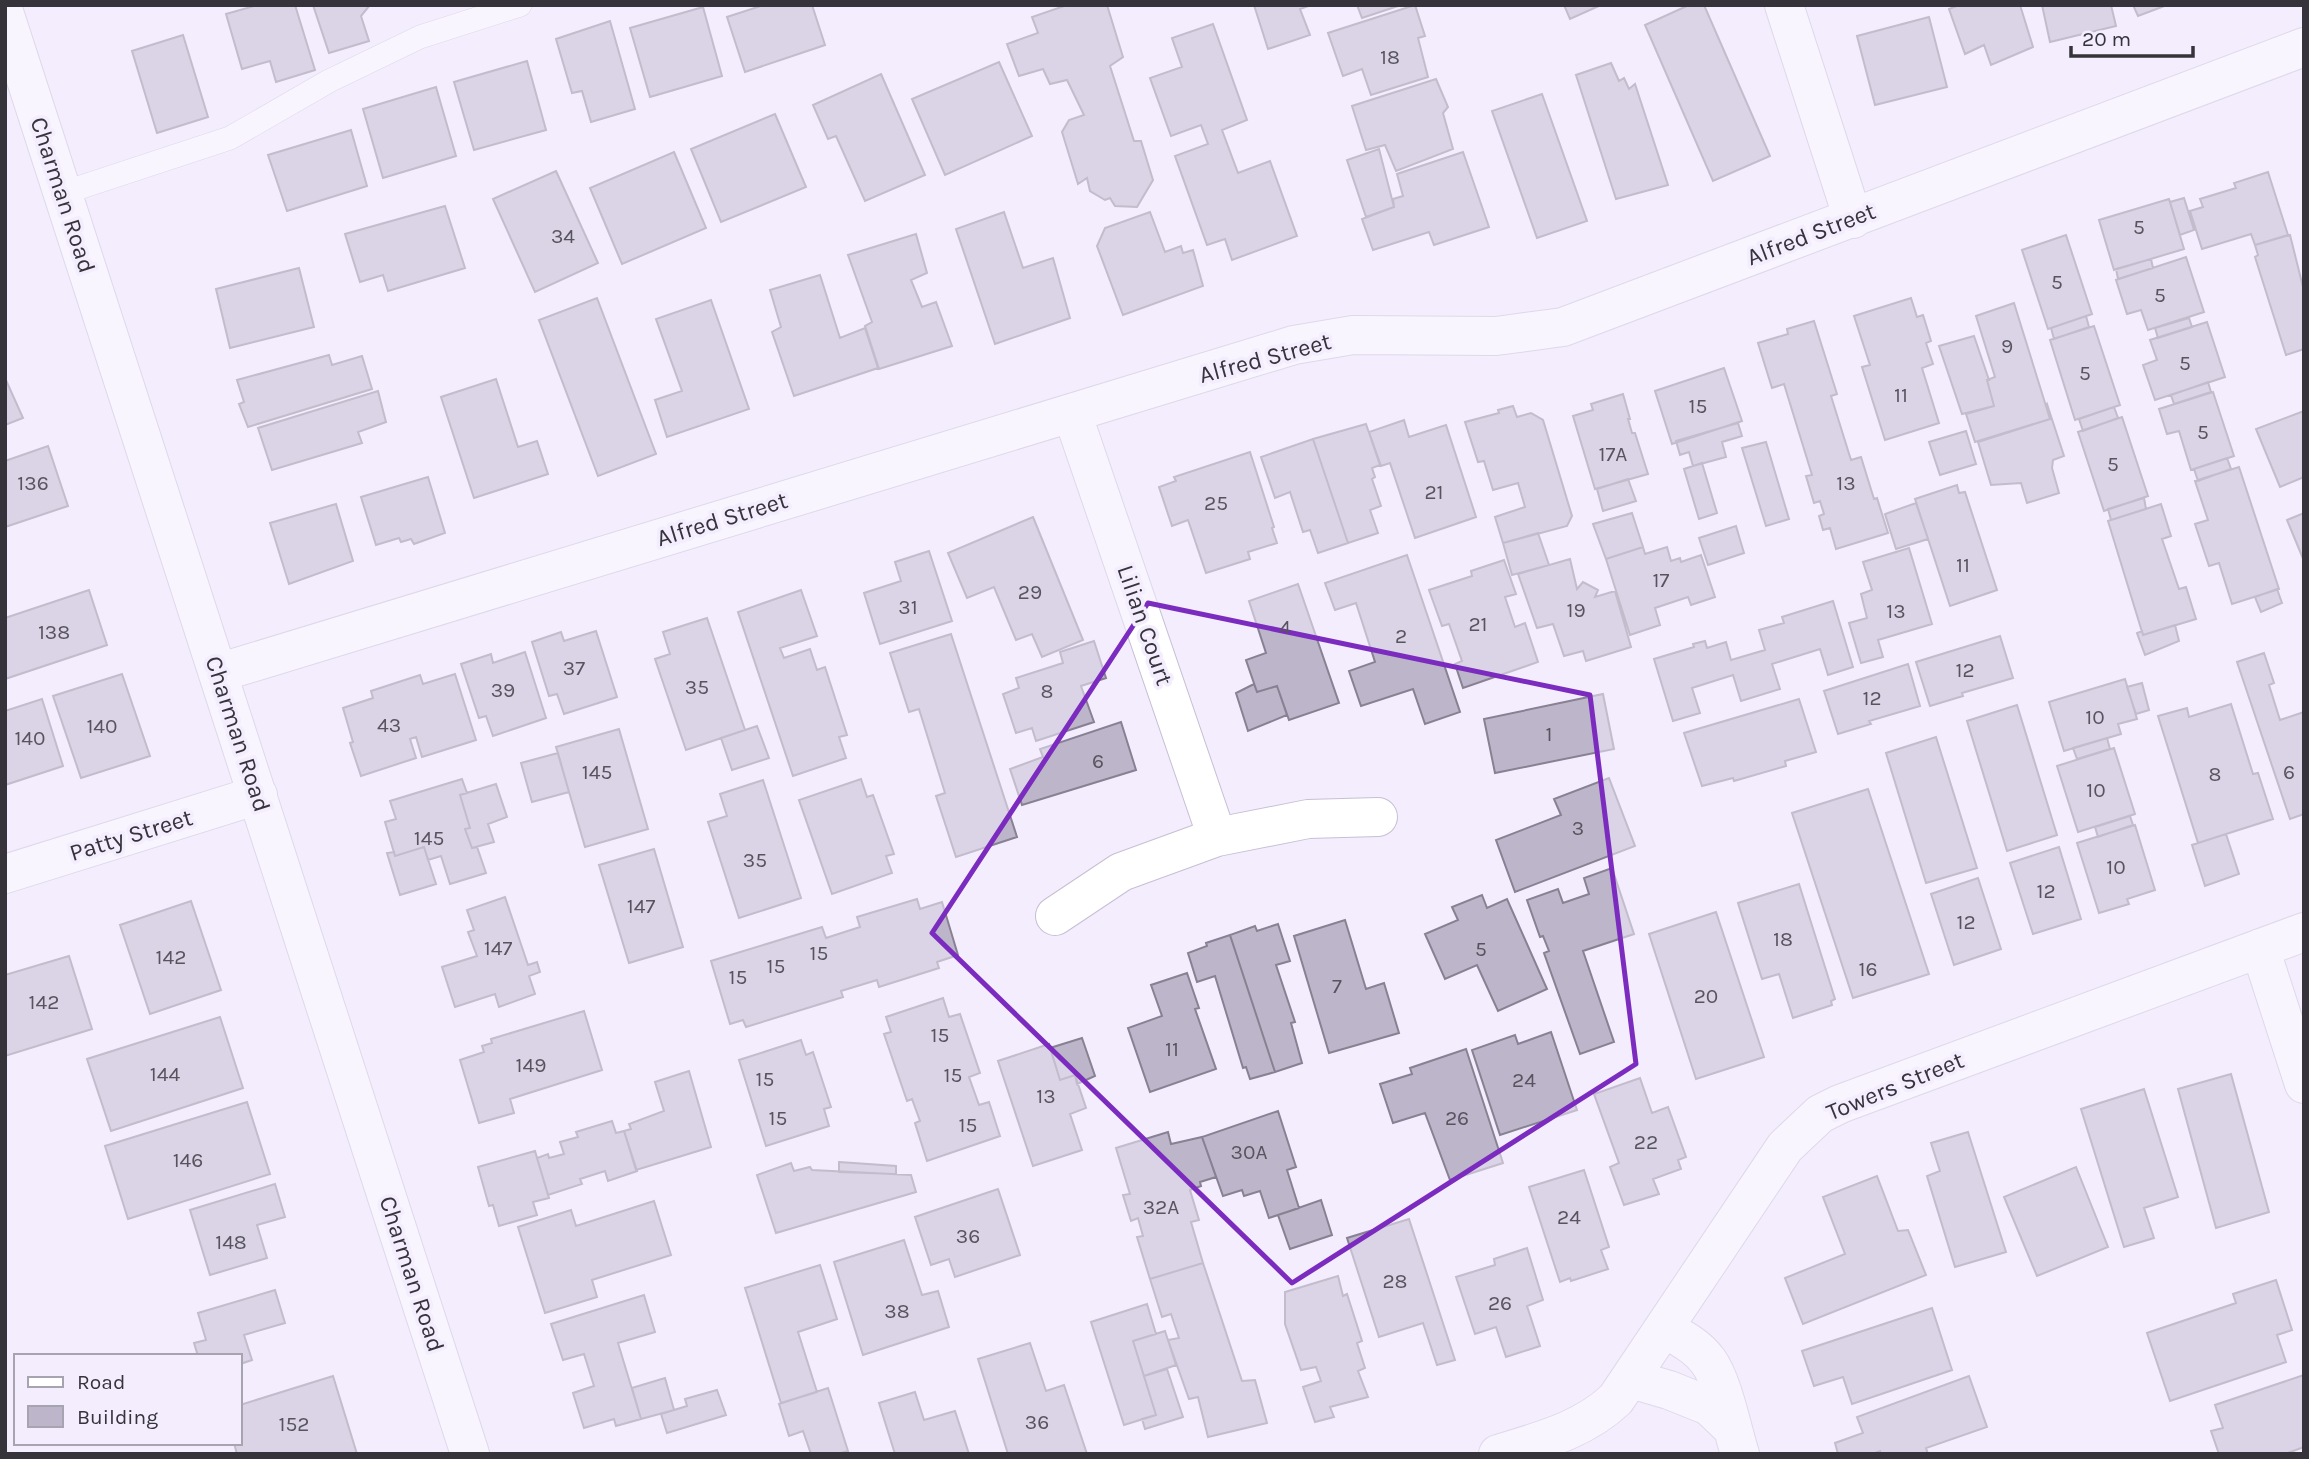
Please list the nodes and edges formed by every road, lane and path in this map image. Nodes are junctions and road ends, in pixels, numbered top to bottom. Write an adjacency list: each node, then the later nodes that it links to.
1 (520, 5): 5 (lane)
2 (1784, 5): 6 (street)
3 (5, 15): 5 (street, Charman Road)
4 (2304, 47): 6 (street, Alfred Street)
5 (62, 193): 8 (street, Charman Road)
6 (1853, 219): 7 (street, Alfred Street)
7 (1072, 414): 8 (street, Alfred Street); 11 (street, Lilian Court)
8 (218, 673): 9 (street, Charman Road)
9 (258, 795): 12 (street, Patty Street); 20 (street, Charman Road)
10 (1378, 817): 11 (street)
11 (1217, 837): 13 (street)
12 (5, 874)
13 (1055, 916)
14 (2304, 932): 15 (street, Towers Street)
15 (2260, 948): 16 (street); 17 (street, Towers Street)
16 (2304, 1084)
17 (1665, 1329): 18 (street, Towers Street); 19 (street)
18 (1631, 1379): 19 (street); 21 (street, Towers Street)
19 (1736, 1441)
20 (470, 1454)
21 (1498, 1454)

